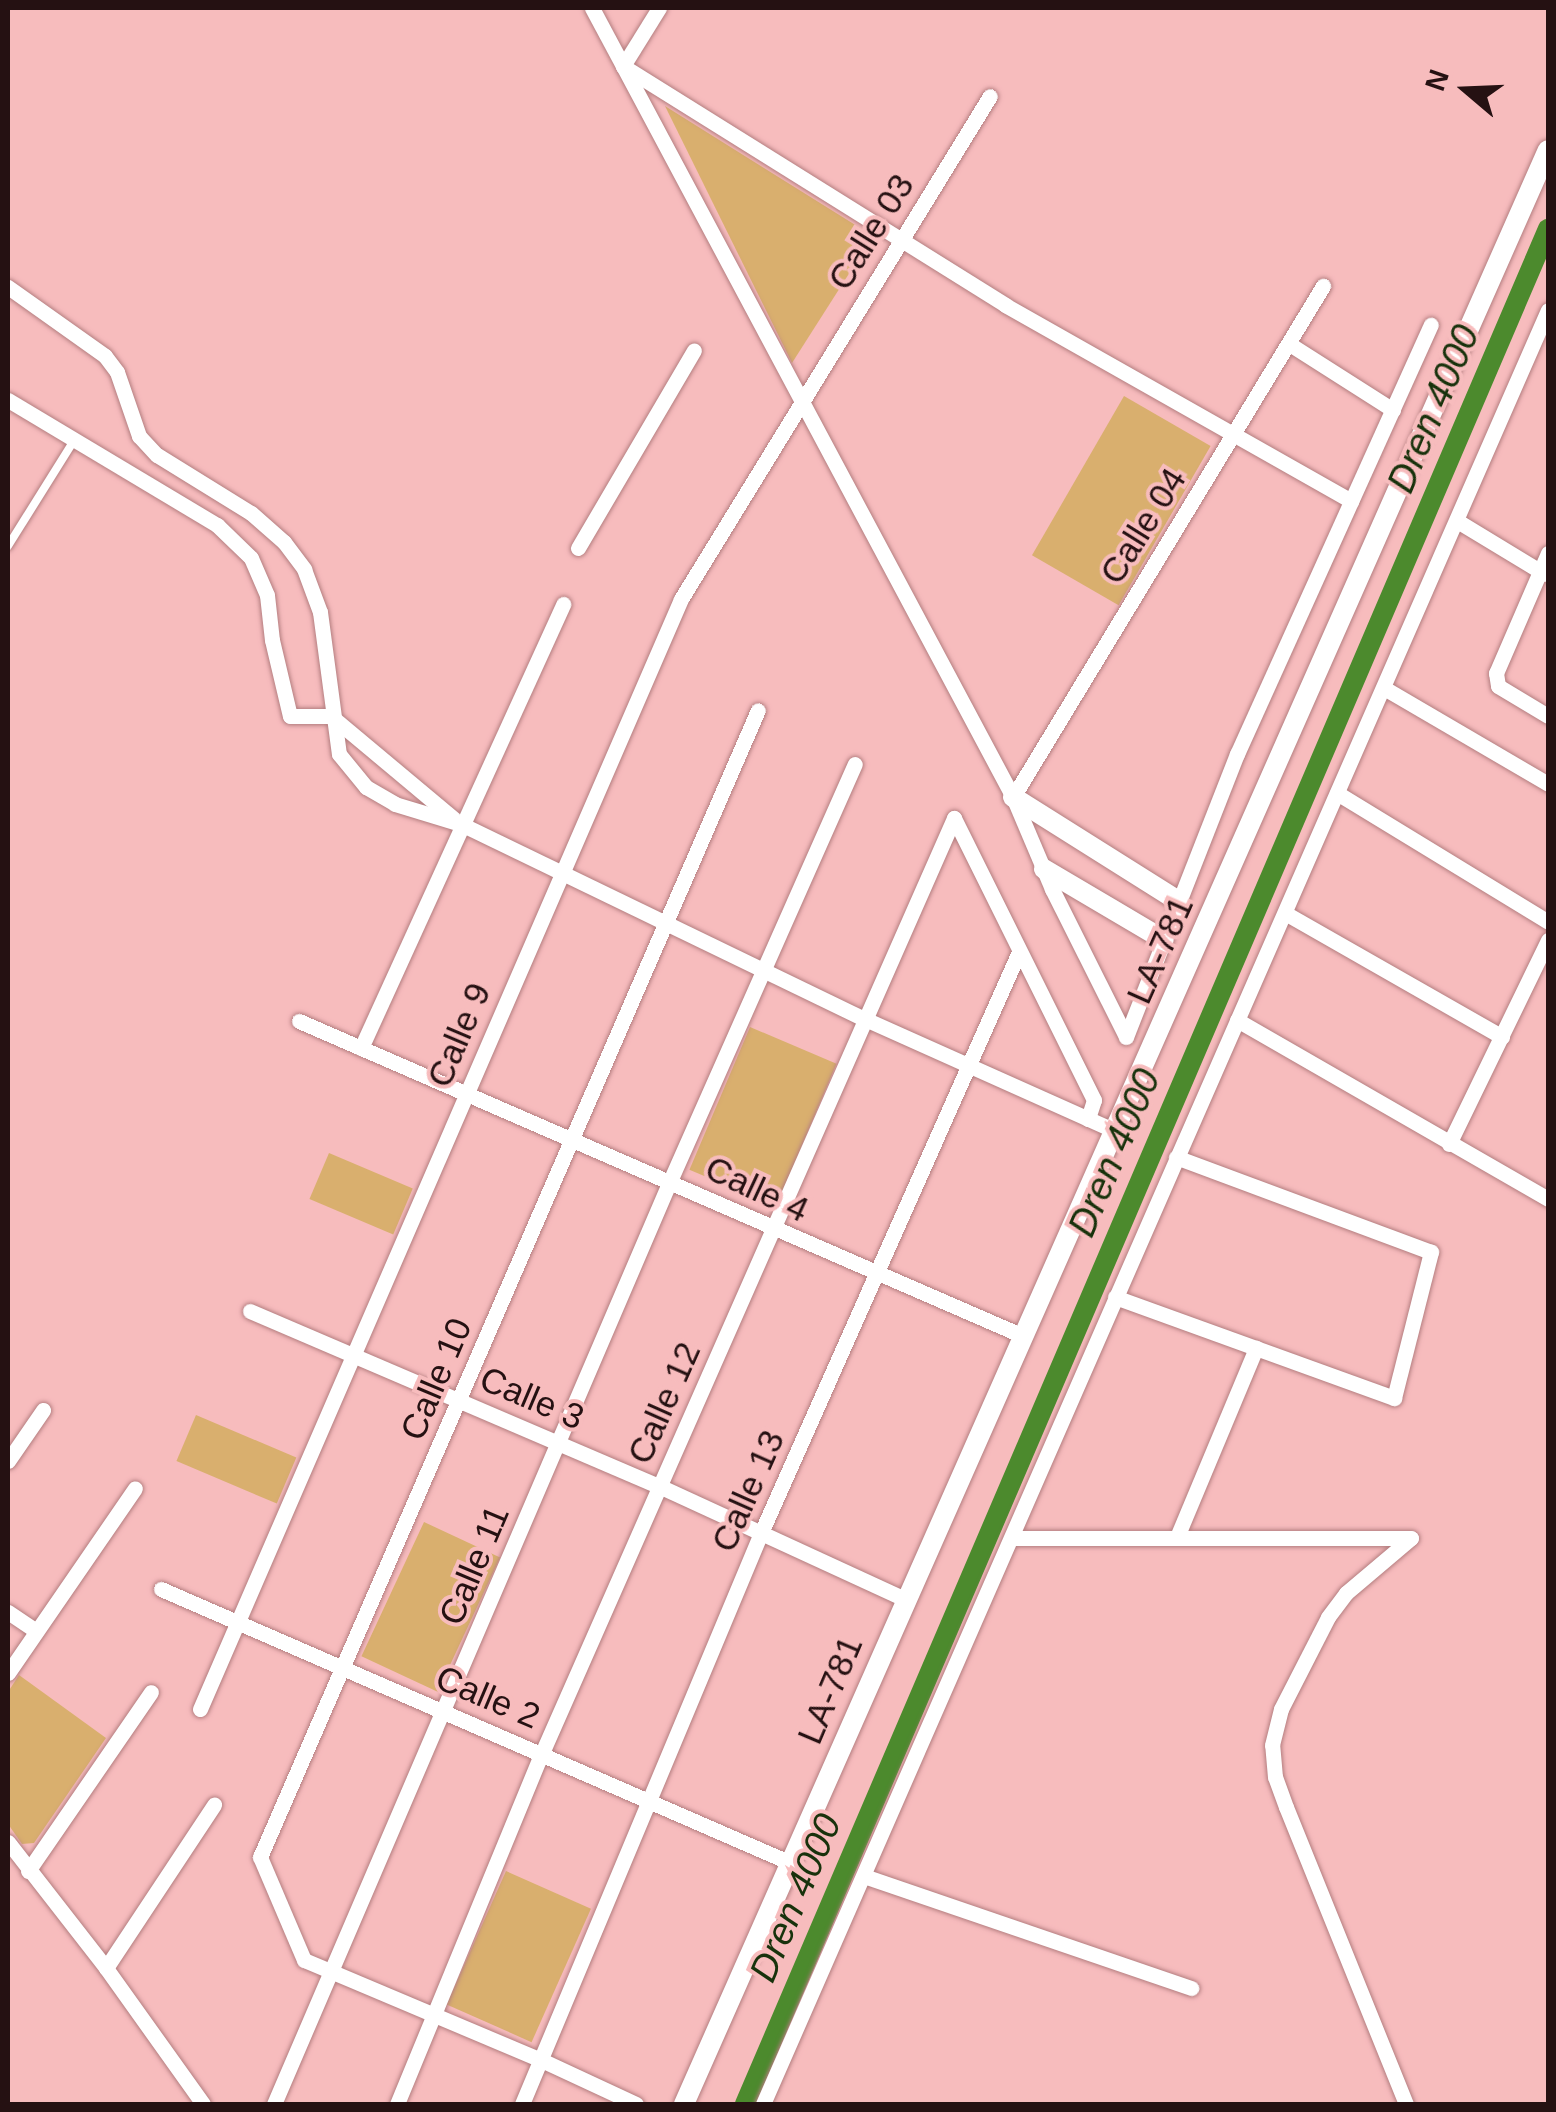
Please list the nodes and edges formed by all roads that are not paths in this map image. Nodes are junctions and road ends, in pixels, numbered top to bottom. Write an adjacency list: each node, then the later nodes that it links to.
1 (592, 8): 3 (street)
2 (659, 8): 3 (street)
3 (623, 66): 6 (street); 13 (street)
4 (990, 96): 6 (street, Calle 03)
5 (1548, 150): 52 (street, LA-781 / LA-781)
6 (902, 241): 13 (street, Calle 03); 16 (street)
7 (1323, 286): 11 (street, Calle 04)
8 (8, 288): 27 (street)
9 (1548, 310): 19 (street)
10 (1432, 325): 15 (street)
11 (1291, 344): 15 (street); 16 (street, Calle 04)
12 (694, 350): 21 (street)
13 (801, 398): 32 (street); 35 (street, Calle 9)
14 (8, 400): 17 (street)
15 (1393, 410): 18 (street)
16 (1234, 436): 18 (street); 32 (street, Calle 04)
17 (73, 442): 20 (lane); 27 (street)
18 (1351, 501): 36 (street)
19 (1459, 522): 23 (street); 25 (street)
20 (8, 546)
21 (578, 548)
22 (1548, 553): 23 (street)
23 (1545, 574): 28 (street)
24 (563, 604): 33 (street)
25 (1384, 688): 30 (street); 31 (street)
26 (758, 710): 39 (street, Calle 10)
27 (331, 716): 33 (street); 33 (street)
28 (1548, 716)
29 (855, 764): 43 (street, Calle 11)
30 (1548, 784)
31 (1338, 794): 37 (street); 38 (street)
32 (1013, 797): 34 (street); 36 (street)
33 (461, 824): 35 (street); 48 (street)
34 (1044, 869): 40 (street); 40 (street)
35 (560, 875): 39 (street); 50 (street, Calle 9)
36 (1180, 902): 40 (street)
37 (1284, 913): 45 (street); 47 (street)
38 (1548, 922)
39 (664, 923): 43 (street); 53 (street, Calle 10)
40 (1164, 940)
41 (1548, 940): 47 (street)
42 (1019, 952): 44 (street, Calle 12); 49 (street, Calle 13); 51 (street)
43 (766, 972): 44 (street); 56 (street, Calle 11)
44 (865, 1019): 49 (street); 58 (street, Calle 12)
45 (1237, 1020): 54 (street); 55 (street)
46 (299, 1022): 48 (street, Calle 4)
47 (1502, 1037): 54 (street)
48 (361, 1048): 50 (street, Calle 4)
49 (970, 1065): 51 (street); 59 (street, Calle 13)
50 (466, 1093): 53 (street, Calle 4); 64 (street, Calle 9)
51 (1088, 1118): 52 (street)
52 (1115, 1131): 62 (street, LA-781 / LA-781)
53 (571, 1140): 56 (street, Calle 4); 65 (street, Calle 10)
54 (1450, 1144): 57 (street)
55 (1176, 1157): 60 (street); 63 (street)
56 (670, 1182): 58 (street, Calle 4); 67 (street, Calle 11)
57 (1548, 1199)
58 (774, 1231): 59 (street, Calle 4); 69 (street, Calle 12)
59 (879, 1275): 62 (street, Calle 4); 71 (street, Calle 13)
60 (1115, 1297): 63 (street); 73 (street)
61 (250, 1311): 64 (street, Calle 3)
62 (1023, 1336): 75 (street, LA-781 / LA-781)
63 (1256, 1348): 72 (street)
64 (353, 1354): 65 (street, Calle 3); 77 (street, Calle 9)
65 (460, 1400): 67 (street, Calle 3); 79 (street, Calle 10)
66 (43, 1410): 68 (street)
67 (558, 1442): 69 (street, Calle 3); 83 (street, Calle 11)
68 (8, 1462)
69 (659, 1486): 71 (street, Calle 3); 84 (street, Calle 12)
70 (135, 1488): 78 (street)
71 (761, 1533): 75 (street, Calle 3); 85 (street, Calle 13)
72 (1177, 1537): 73 (street); 103 (street)
73 (1014, 1538): 90 (street)
74 (161, 1590): 77 (street, Calle 2)
75 (905, 1599): 88 (street, LA-781 / LA-781)
76 (8, 1612): 78 (street)
77 (238, 1622): 79 (street, Calle 2); 82 (street, Calle 9)
78 (36, 1631): 80 (street)
79 (344, 1667): 83 (street, Calle 2); 92 (street, Calle 10)
80 (8, 1673)
81 (151, 1692): 89 (street)
82 (200, 1709)
83 (444, 1711): 84 (street, Calle 2); 92 (street, Calle 11)
84 (542, 1754): 85 (street, Calle 2); 94 (street, Calle 12)
85 (649, 1801): 88 (street, Calle 2); 95 (street, Calle 13)
86 (214, 1805): 91 (street)
87 (8, 1842): 89 (street)
88 (790, 1863): 101 (street, LA-781 / LA-781)
89 (28, 1871): 91 (street)
90 (864, 1876): 93 (street); 102 (street)
91 (106, 1968): 96 (street)
92 (333, 1972): 94 (street); 97 (street, Calle 11)
93 (1191, 1988)
94 (435, 2015): 95 (street); 98 (street, Calle 12)
95 (542, 2060): 99 (street, Calle 13); 100 (street)
96 (203, 2104)
97 (274, 2104)
98 (396, 2104)
99 (522, 2104)
100 (636, 2104)
101 (684, 2104)
102 (763, 2104)
103 (1406, 2104)

